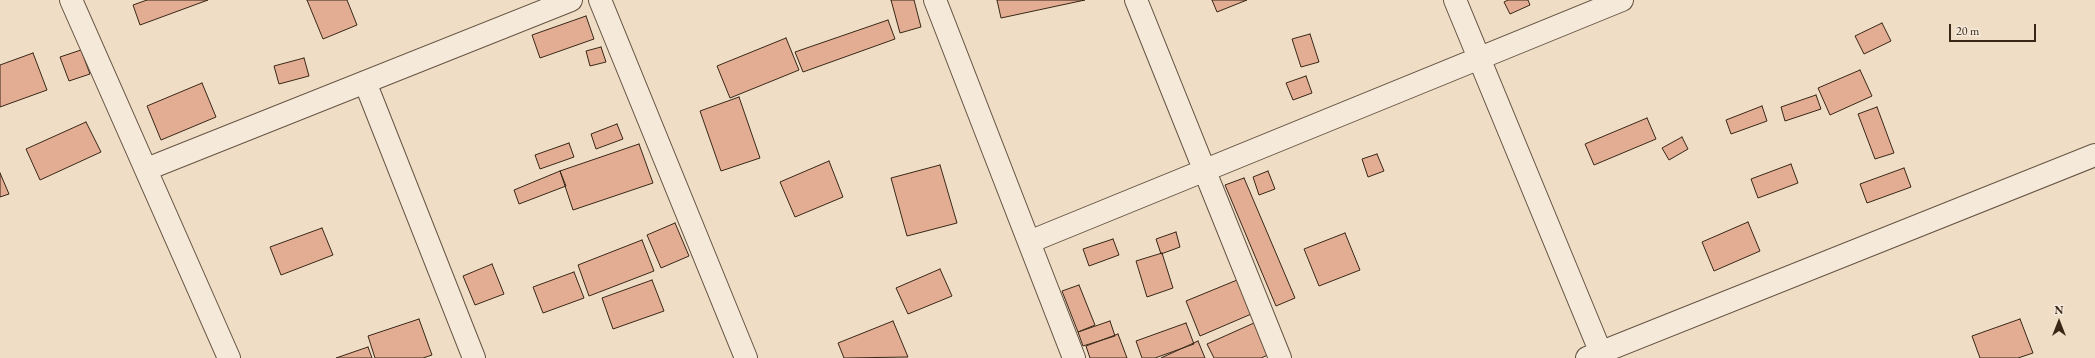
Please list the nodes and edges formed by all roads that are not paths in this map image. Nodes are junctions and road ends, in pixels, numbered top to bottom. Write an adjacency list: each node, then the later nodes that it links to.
1 (72, 0): 11 (street)
2 (571, 0): 9 (street)
3 (600, 0): 17 (street)
4 (936, 0): 13 (street)
5 (1136, 0): 12 (street)
6 (1455, 0): 8 (street)
7 (1622, 0): 8 (street)
8 (1479, 59): 12 (street); 14 (street)
9 (365, 82): 11 (street); 16 (street)
10 (2095, 155): 14 (street)
11 (147, 169): 15 (street)
12 (1204, 170): 13 (street); 19 (street)
13 (1029, 242): 18 (street)
14 (1597, 356)
15 (229, 358)
16 (474, 358)
17 (746, 358)
18 (1074, 358)
19 (1280, 358)

